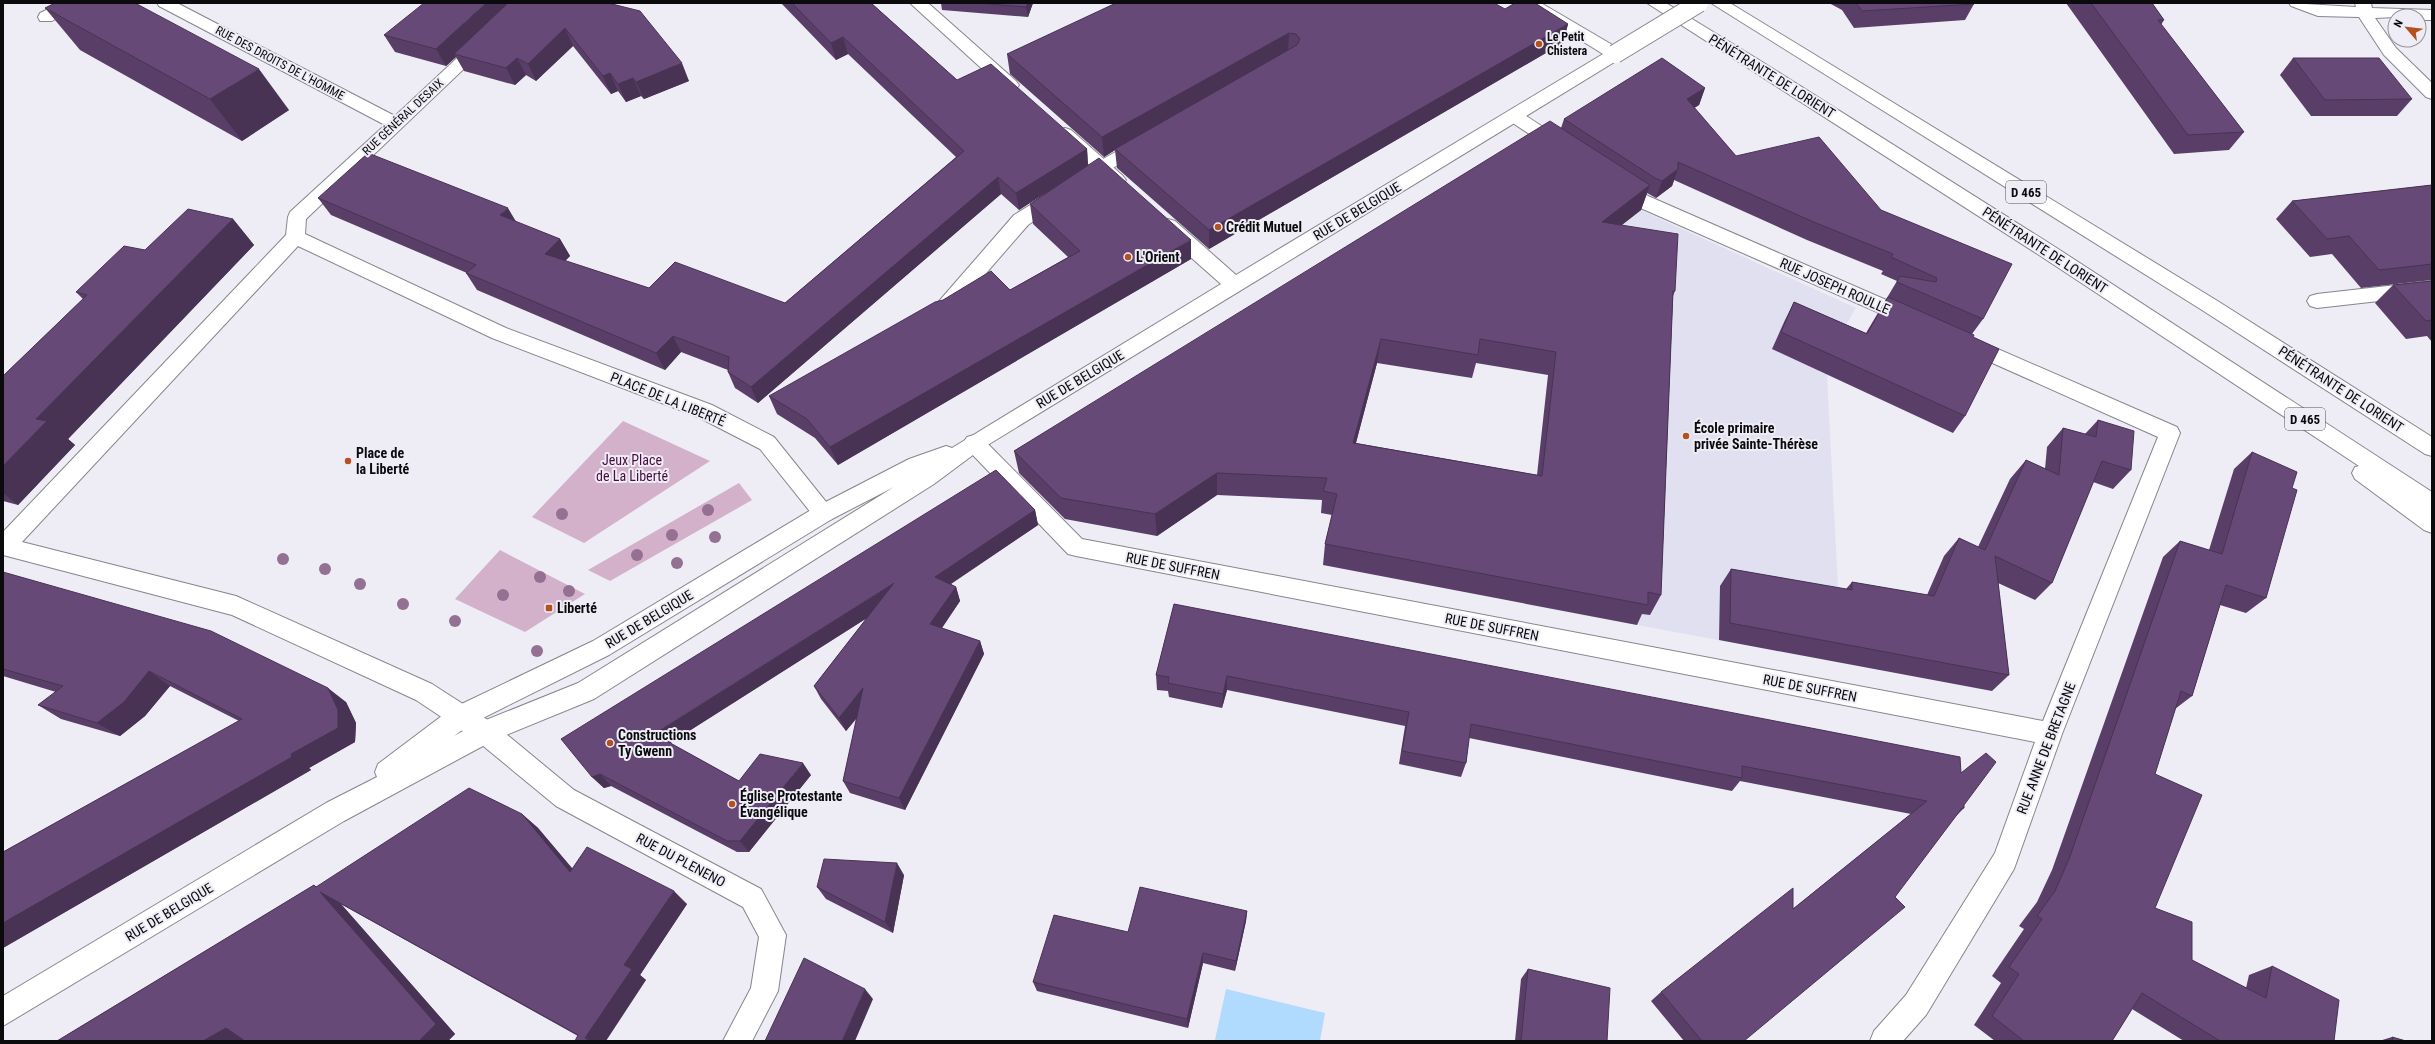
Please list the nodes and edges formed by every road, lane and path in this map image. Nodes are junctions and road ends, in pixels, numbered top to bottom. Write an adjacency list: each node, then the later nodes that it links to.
1 (73, 3): 12 (main road)
2 (165, 3): 17 (main road, RUE DES DROITS DE L'HOMME)
3 (526, 3): 17 (main road, RUE GÉNÉRAL DESAIX)
4 (918, 3): 15 (main road)
5 (1529, 3): 13 (main road)
6 (1655, 3): 32 (main road, PÉNÉTRANTE DE LORIENT / D 465)
7 (1699, 3): 13 (main road, RUE DE BELGIQUE, bridge)
8 (1719, 3): 34 (main road, PÉNÉTRANTE DE LORIENT / D 465)
9 (2297, 3): 10 (main road)
10 (2363, 7): 11 (main road); 14 (main road)
11 (2432, 15)
12 (46, 17)
13 (1615, 54): 16 (main road, RUE DE BELGIQUE)
14 (2432, 94)
15 (1025, 98)
16 (1514, 116): 20 (main road); 27 (main road, RUE DE BELGIQUE)
17 (395, 123): 26 (main road, RUE GÉNÉRAL DESAIX)
18 (1054, 124): 21 (main road)
19 (1157, 135): 21 (main road)
20 (1578, 158)
21 (1096, 171): 24 (main road)
22 (1604, 175): 31 (main road, RUE JOSEPH ROULLE)
23 (1071, 187): 30 (main road)
24 (1131, 193)
25 (1155, 214): 27 (main road)
26 (295, 238): 39 (main road, PLACE DE LA LIBERTÉ); 41 (main road)
27 (1235, 285): 36 (main road, RUE DE BELGIQUE)
28 (2432, 288): 29 (main road)
29 (2317, 301)
30 (940, 313)
31 (1928, 326)
32 (2178, 335): 38 (main road, PÉNÉTRANTE DE LORIENT / D 465); 40 (main road)
33 (1950, 336): 44 (main road, RUE ANNE DE BRETAGNE)
34 (2333, 383): 35 (main road); 37 (main road, PÉNÉTRANTE DE LORIENT / D 465)
35 (2432, 442)
36 (974, 443): 39 (main road, RUE DE BELGIQUE); 43 (main road, RUE DE BELGIQUE); 44 (main road, RUE DE SUFFREN)
37 (2432, 448)
38 (2432, 503)
39 (824, 513): 42 (main road, RUE DE BELGIQUE)
40 (2432, 524)
41 (3, 546): 42 (main road)
42 (460, 717): 43 (main road); 45 (main road, RUE DE BELGIQUE)
43 (485, 732): 45 (main road, RUE DE BELGIQUE); 47 (main road, RUE DU PLENENO)
44 (2050, 734): 48 (main road, RUE ANNE DE BRETAGNE)
45 (335, 812): 46 (main road, RUE DE BELGIQUE)
46 (3, 1012)
47 (737, 1041)
48 (1884, 1041)

